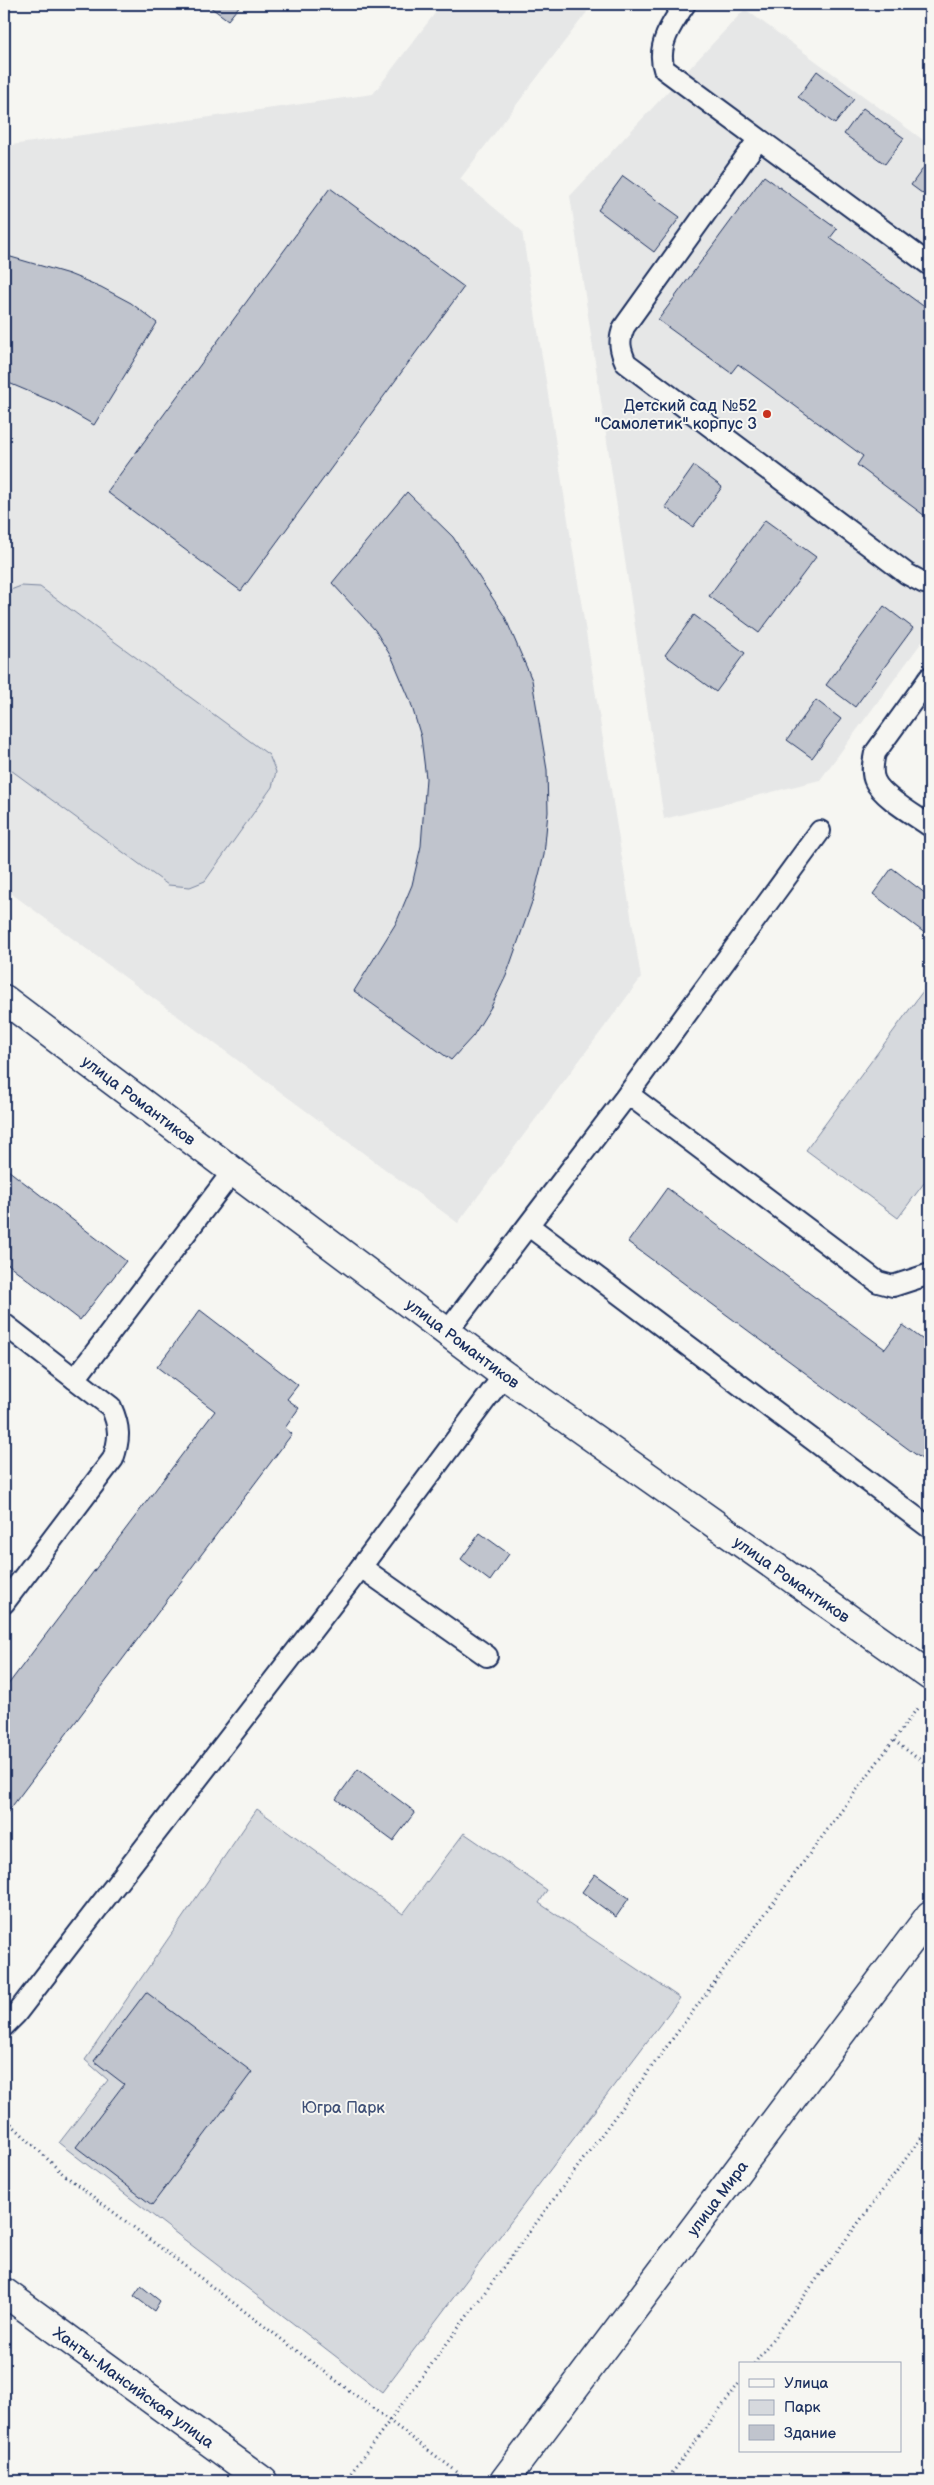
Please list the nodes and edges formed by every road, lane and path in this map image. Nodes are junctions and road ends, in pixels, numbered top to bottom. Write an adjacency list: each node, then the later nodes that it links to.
1 (685, 4): 2 (lane)
2 (758, 140): 3 (lane); 4 (lane)
3 (930, 265)
4 (930, 584)
5 (930, 677): 6 (lane)
6 (930, 826)
7 (820, 831): 9 (lane)
8 (4, 999): 10 (street, улица Романтиков)
9 (628, 1094): 11 (lane); 12 (lane)
10 (233, 1171): 14 (street, улица Романтиков); 16 (lane)
11 (528, 1226): 14 (lane); 17 (lane)
12 (930, 1274)
13 (4, 1324): 16 (lane)
14 (447, 1332): 15 (street, улица Романтиков)
15 (504, 1375): 18 (lane); 21 (street, улица Романтиков)
16 (75, 1379): 19 (lane)
17 (930, 1528)
18 (361, 1567): 20 (lane); 25 (lane)
19 (4, 1603)
20 (487, 1656)
21 (928, 1687): 22 (path)
22 (894, 1741): 23 (path); 31 (path)
23 (930, 1767)
24 (930, 1914): 35 (street, улица Мира)
25 (4, 2026)
26 (4, 2117): 31 (path)
27 (930, 2126): 29 (path)
28 (4, 2292): 32 (street, Ханты-Мансийская улица)
29 (755, 2362)
30 (739, 2383): 36 (path)
31 (390, 2422): 33 (path); 34 (path)
32 (263, 2481)
33 (345, 2481)
34 (469, 2481)
35 (504, 2481)
36 (666, 2481)

